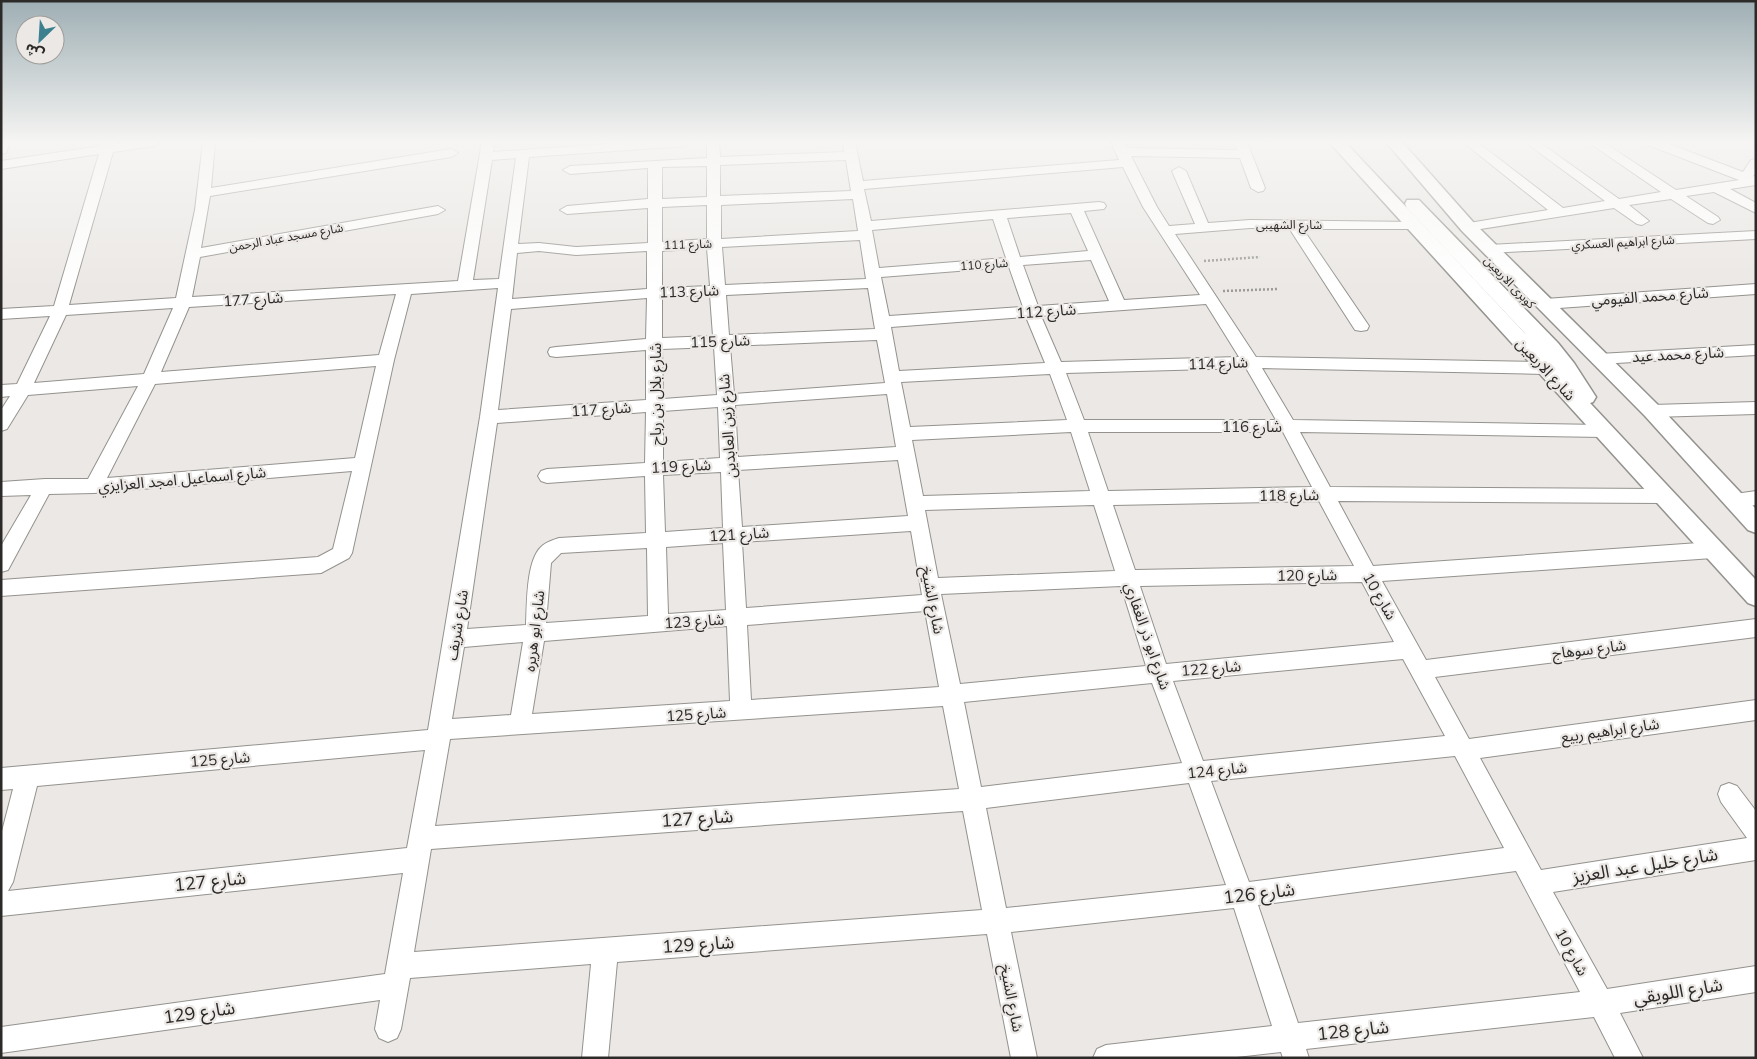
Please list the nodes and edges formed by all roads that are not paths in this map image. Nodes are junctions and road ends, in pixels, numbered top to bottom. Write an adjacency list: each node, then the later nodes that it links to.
1 (95, 191): 60 (street)
2 (214, 191): 20 (street)
3 (481, 191): 50 (street)
4 (518, 191): 44 (street, شارع شريف)
5 (654, 191): 23 (street, شارع بلال بن رباح)
6 (713, 191): 22 (street, شارع زين العابدين)
7 (840, 191): 22 (street)
8 (859, 191): 39 (street, شارع الشيخ)
9 (1144, 191): 38 (street, شارع 10)
10 (1188, 191): 36 (street)
11 (1382, 191): 35 (street, شارع الاربعين)
12 (1401, 191): 86 (street, كوبرى الاربعين)
13 (1423, 191): 81 (street, كوبرى الاربعين)
14 (1437, 191): 37 (street)
15 (1534, 191): 30 (street)
16 (1600, 191): 24 (street)
17 (1669, 191): 21 (street)
18 (1697, 191): 21 (street)
19 (1724, 191): 27 (street)
20 (204, 193): 45 (street)
21 (1674, 195): 24 (street); 32 (street)
22 (713, 201): 23 (street); 41 (street, شارع زين العابدين)
23 (655, 203): 29 (street); 42 (street, شارع بلال بن رباح)
24 (1618, 204): 30 (street); 33 (street)
25 (1099, 206): 26 (street, شارع 111)
26 (1076, 208): 31 (street, شارع 111); 46 (street)
27 (1756, 209)
28 (438, 210): 45 (street, شارع مسجد عباد الرحمن)
29 (567, 210)
30 (1562, 213): 37 (street)
31 (999, 215): 39 (street, شارع 111); 47 (street, شارع ابو ذر الغفاري)
32 (1713, 220)
33 (1642, 221)
34 (1293, 224): 35 (street, شارع الشهيبى); 36 (street, شارع الشهيبى); 63 (street)
35 (1412, 225): 73 (street, شارع الاربعين)
36 (1203, 227): 38 (street, شارع الشهيبى)
37 (1468, 227): 43 (street)
38 (1166, 230): 55 (street, شارع 10)
39 (866, 231): 41 (street, شارع 111); 48 (street, شارع الشيخ)
40 (1756, 235): 43 (street, شارع ابراهيم العسكري)
41 (714, 243): 42 (street, شارع 111); 53 (street, شارع زين العابدين)
42 (656, 245): 44 (street, شارع 111); 54 (street, شارع بلال بن رباح)
43 (1489, 249): 57 (street)
44 (511, 250): 49 (street, شارع شريف)
45 (194, 254): 56 (street)
46 (1096, 255): 47 (street, شارع 110); 59 (street)
47 (1016, 262): 48 (street, شارع 110); 61 (street, شارع ابو ذر الغفاري)
48 (874, 278): 53 (street, شارع 113); 64 (street, شارع الشيخ)
49 (506, 283): 50 (street, شارع 177); 58 (street, شارع شريف)
50 (465, 286): 51 (street, شارع 177)
51 (405, 289): 56 (street, شارع 177); 70 (street)
52 (1756, 289): 57 (street, شارع محمد الفيومي)
53 (717, 290): 54 (street, شارع 113); 65 (street, شارع زين العابدين)
54 (654, 293): 58 (street, شارع 113); 66 (street, شارع بلال بن رباح)
55 (1208, 295): 59 (street, شارع 112); 71 (street, شارع 10)
56 (183, 303): 60 (street, شارع 177); 74 (street)
57 (1545, 304): 69 (street)
58 (503, 305): 82 (street, شارع شريف)
59 (1119, 306): 61 (street, شارع 112)
60 (60, 311): 62 (street, شارع 177); 76 (street)
61 (1032, 312): 64 (street, شارع 112); 72 (street, شارع ابو ذر الغفاري)
62 (1, 314)
63 (1361, 326)
64 (883, 328): 65 (street, شارع 115); 75 (street, شارع الشيخ)
65 (721, 342): 66 (street, شارع 115); 78 (street, شارع زين العابدين)
66 (655, 344): 68 (street, شارع 115); 79 (street, شارع بلال بن رباح)
67 (1756, 350): 69 (street, شارع محمد عيد)
68 (556, 352)
69 (1600, 359): 81 (street)
70 (386, 360): 74 (street); 88 (street)
71 (1250, 362): 72 (street, شارع 114); 73 (street, شارع 114); 85 (street, شارع 10)
72 (1054, 368): 75 (street, شارع 114); 84 (street, شارع ابو ذر الغفاري)
73 (1544, 368): 86 (street, شارع الاربعين)
74 (150, 378): 76 (street); 93 (street)
75 (893, 382): 78 (street, شارع 117); 87 (street, شارع الشيخ)
76 (23, 390): 77 (street); 83 (street)
77 (1, 391)
78 (726, 399): 79 (street, شارع 117); 89 (street, شارع زين العابدين)
79 (656, 404): 82 (street, شارع 117); 90 (street, شارع بلال بن رباح)
80 (1756, 408): 81 (street)
81 (1652, 411): 99 (street)
82 (489, 417): 117 (street, شارع شريف)
83 (1, 425)
84 (1077, 426): 85 (street, شارع 116); 87 (street, شارع 116); 97 (street, شارع ابو ذر الغفاري)
85 (1288, 426): 86 (street, شارع 116); 95 (street, شارع 10)
86 (1602, 431): 96 (street, شارع الاربعين)
87 (904, 443): 89 (street, شارع 119); 100 (street, شارع الشيخ)
88 (362, 464): 93 (street, شارع اسماعيل امجد العزايزي); 110 (street)
89 (730, 464): 90 (street, شارع 119); 103 (street, شارع زين العابدين)
90 (654, 468): 91 (street, شارع 119); 104 (street, شارع بلال بن رباح)
91 (547, 476)
92 (45, 486): 93 (street, شارع اسماعيل امجد العزايزي); 94 (street, شارع اسماعيل امجد العزايزي); 107 (street)
93 (94, 486)
94 (1, 489)
95 (1325, 494): 96 (street, شارع 118); 97 (street, شارع 118); 108 (street, شارع 10)
96 (1663, 496): 106 (street, شارع الاربعين)
97 (1100, 498): 100 (street, شارع 118); 109 (street, شارع ابو ذر الغفاري)
98 (1756, 498): 99 (street)
99 (1734, 500): 102 (street)
100 (915, 503): 101 (street, شارع الشيخ)
101 (918, 523): 103 (street, شارع 121); 111 (street, شارع الشيخ)
102 (1756, 524)
103 (733, 535): 104 (street, شارع 121); 113 (street, شارع زين العابدين)
104 (656, 540): 105 (street, شارع 121); 114 (street, شارع بلال بن رباح)
105 (559, 546): 116 (street, شارع ابو هريره)
106 (1713, 550): 108 (street, شارع 120); 112 (street, شارع الاربعين)
107 (1, 564)
108 (1367, 574): 109 (street, شارع 120); 118 (street, شارع 10)
109 (1128, 578): 111 (street, شارع 120); 120 (street, شارع ابو ذر الغفاري)
110 (1, 588)
111 (932, 594): 113 (street, شارع 123); 121 (street, شارع الشيخ)
112 (1756, 596)
113 (737, 618): 114 (street, شارع 123); 123 (street, شارع زين العابدين)
114 (658, 624): 116 (street, شارع 123)
115 (1756, 628): 119 (street, شارع سوهاج)
116 (535, 632): 117 (street, شارع 123); 124 (street, شارع ابو هريره)
117 (455, 639): 125 (street, شارع شريف)
118 (1410, 649): 119 (street, شارع 10); 120 (street, شارع 122)
119 (1422, 670): 126 (street, شارع 10)
120 (1160, 673): 121 (street, شارع 122); 127 (street, شارع ابو ذر الغفاري)
121 (952, 695): 123 (street, شارع 125); 131 (street, شارع الشيخ)
122 (1756, 710): 126 (street, شارع ابراهيم ربيع)
123 (741, 711): 124 (street, شارع 125)
124 (520, 724): 125 (street, شارع 125)
125 (439, 735): 128 (street, شارع 125); 133 (street, شارع شريف)
126 (1463, 747): 127 (street, شارع 124); 135 (street, شارع 10)
127 (1196, 772): 131 (street, شارع 124); 138 (street, شارع ابو ذر الغفاري)
128 (28, 776): 129 (street, شارع 125); 136 (street)
129 (1, 778)
130 (1729, 794): 132 (street)
131 (972, 799): 133 (street, شارع 127); 140 (street, شارع الشيخ)
132 (1756, 830)
133 (420, 848): 139 (street, شارع 127); 142 (street, شارع شريف)
134 (1756, 848): 137 (street, شارع خليل عبد العزيز)
135 (1521, 858): 137 (street, شارع 10); 138 (street, شارع 126)
136 (1, 882)
137 (1534, 883): 144 (street, شارع 10)
138 (1242, 895): 140 (street, شارع 126); 147 (street, شارع ابو ذر الغفاري)
139 (1, 904)
140 (997, 922): 141 (street, شارع 129); 149 (street, شارع الشيخ)
141 (605, 950): 142 (street, شارع 129); 148 (street)
142 (398, 975): 145 (street, شارع شريف); 146 (street, شارع 129)
143 (1756, 979): 144 (street, شارع اللويقي)
144 (1600, 1003): 147 (street, شارع 128); 151 (street, شارع 10)
145 (388, 1029)
146 (1, 1040)
147 (1293, 1047): 150 (street, شارع 128)
148 (595, 1058)
149 (1024, 1058)
150 (1106, 1058)
151 (1630, 1058)

